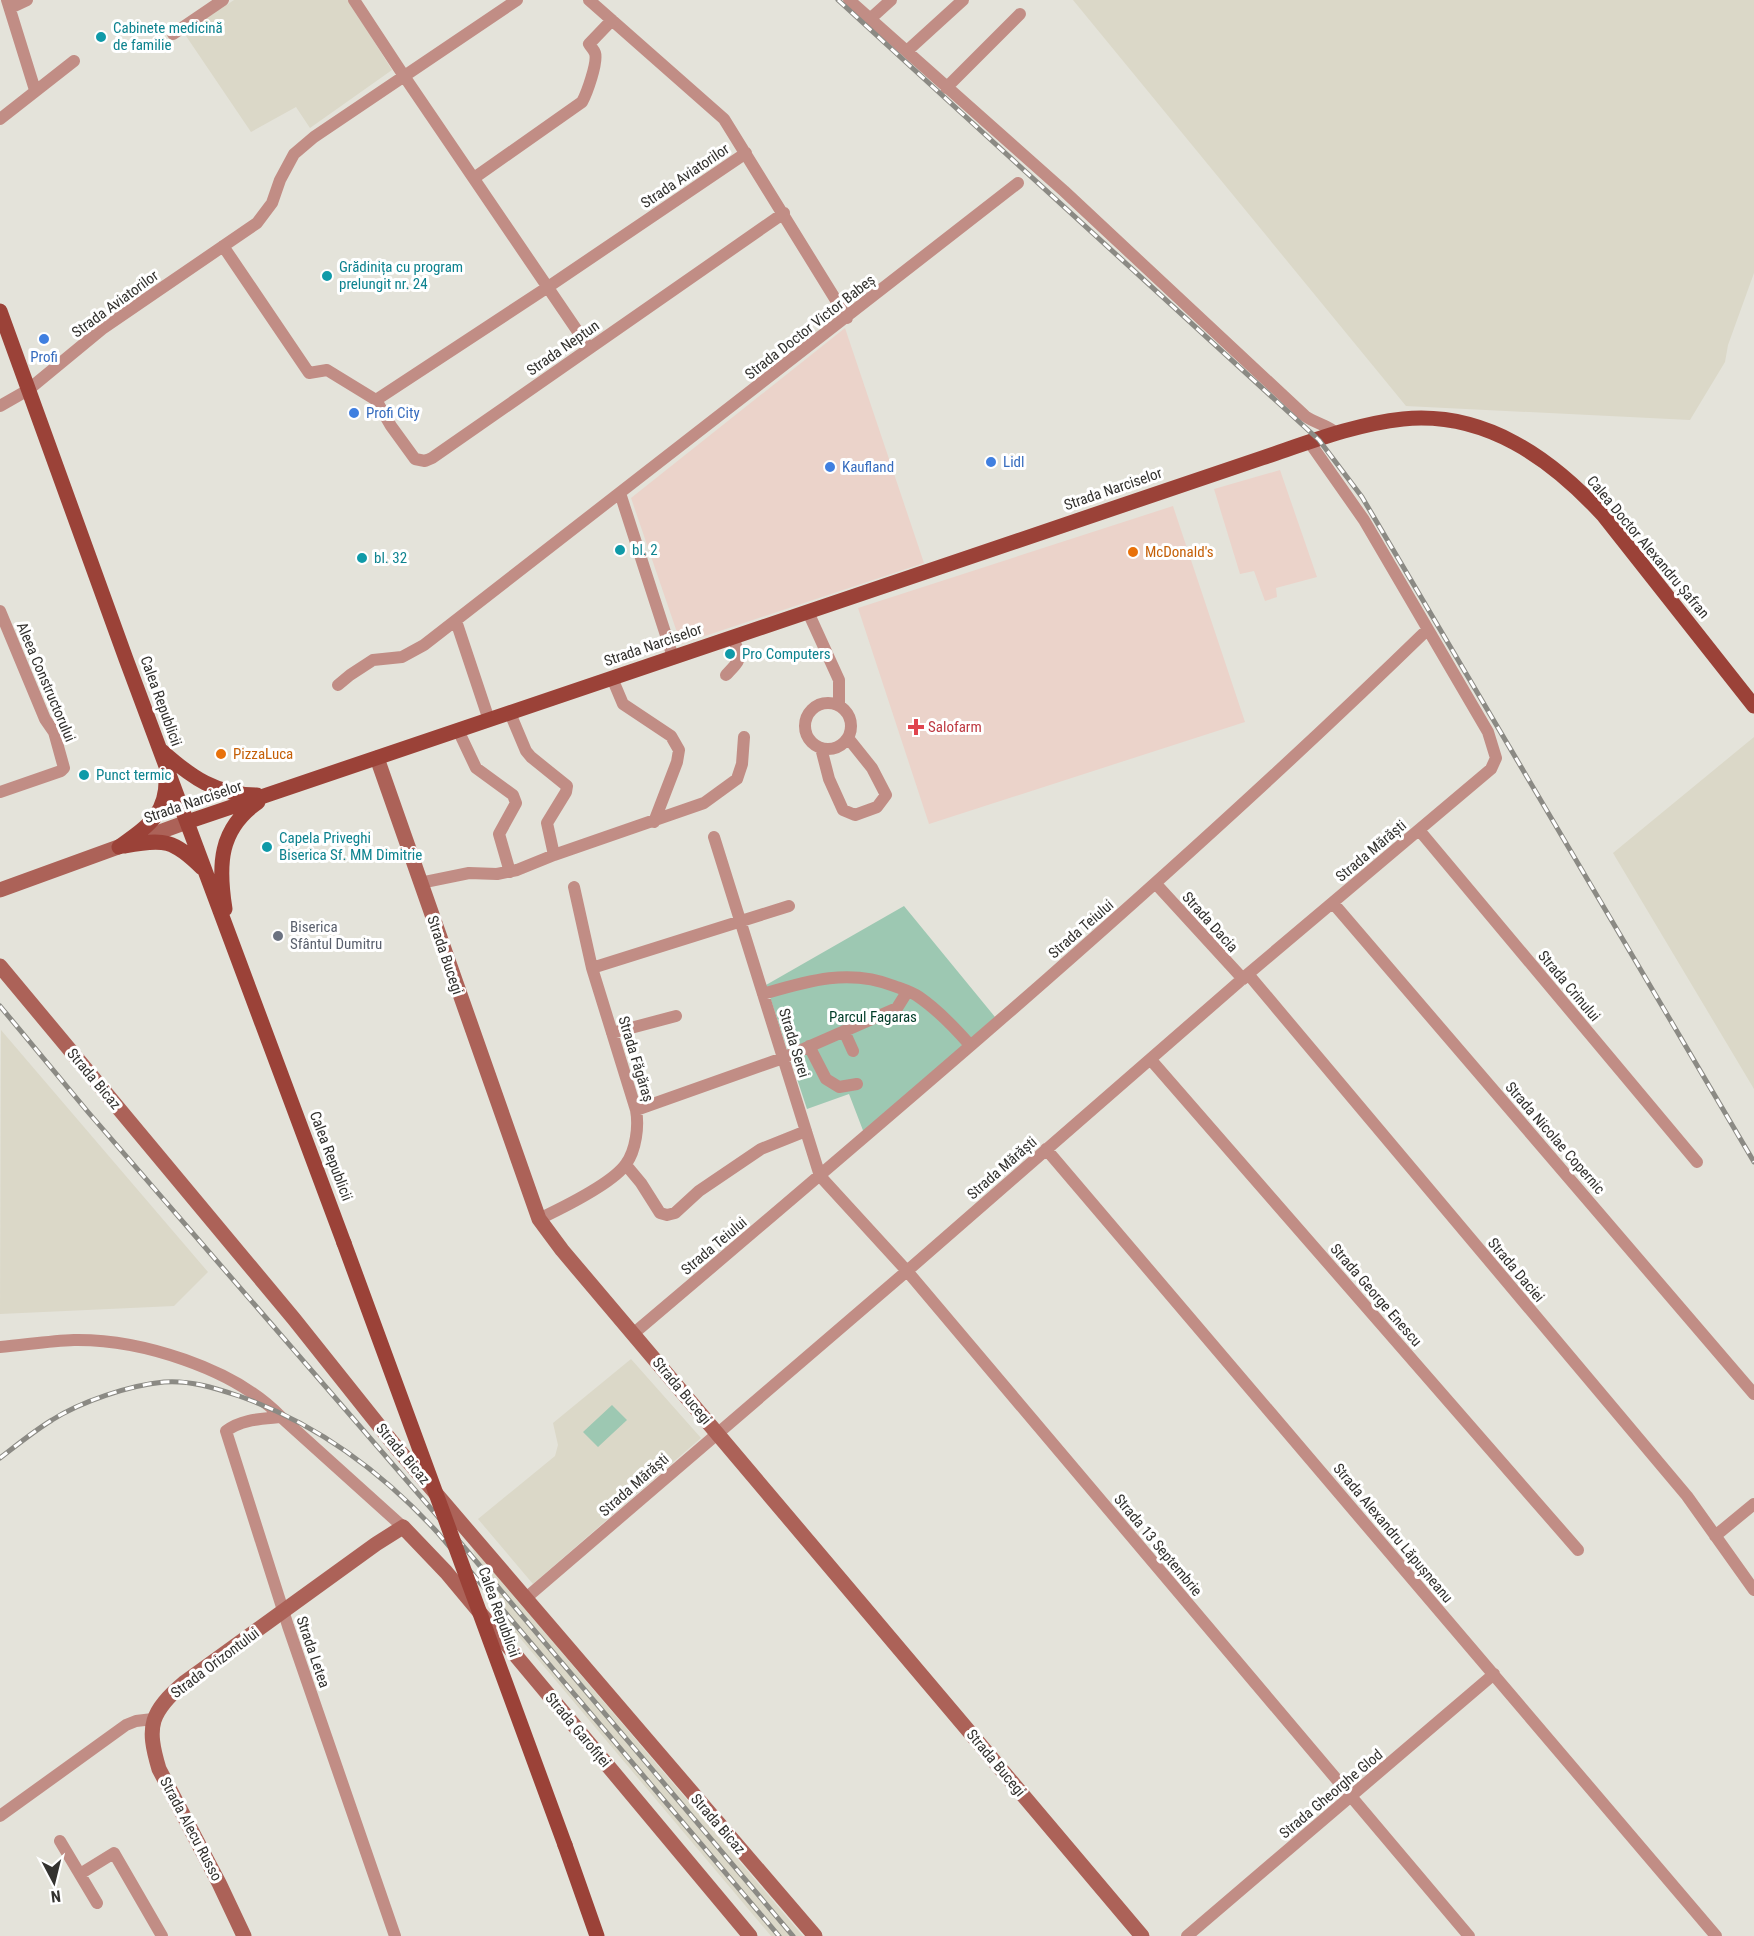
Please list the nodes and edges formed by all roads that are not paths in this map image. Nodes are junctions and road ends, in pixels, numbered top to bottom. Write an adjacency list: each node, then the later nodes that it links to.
1 (27, 0): 9 (street)
2 (223, 0): 13 (street)
3 (354, 0): 16 (street)
4 (517, 0): 16 (street, Strada Aviatorilor)
5 (589, 0): 12 (street, Strada Aviatorilor)
6 (850, 0): 11 (street)
7 (891, 0): 11 (street)
8 (963, 0): 14 (street)
9 (8, 4): 18 (street)
10 (1020, 14): 17 (street)
11 (870, 19): 14 (street)
12 (612, 20): 20 (street, Strada Aviatorilor); 21 (street)
13 (173, 34)
14 (907, 51): 17 (street)
15 (74, 61): 18 (street)
16 (404, 76): 21 (street); 24 (street, Strada Aviatorilor)
17 (946, 88): 32 (street)
18 (36, 90): 19 (street)
19 (0, 118)
20 (746, 153): 23 (street); 25 (street, Strada Aviatorilor)
21 (474, 178): 25 (street)
22 (1018, 183): 27 (street, Strada Doctor Victor Babeș)
23 (784, 213): 27 (street); 28 (street, Strada Neptun)
24 (223, 246): 29 (street, Strada Aviatorilor); 30 (street)
25 (548, 287): 28 (street); 30 (street, Strada Aviatorilor)
26 (0, 311): 29 (main road, Calea Republicii)
27 (847, 318): 34 (street, Strada Doctor Victor Babeș)
28 (590, 348): 30 (street, Strada Neptun)
29 (28, 390): 31 (street); 51 (main road, Calea Republicii)
30 (376, 400)
31 (0, 405)
32 (1337, 434): 33 (main road, Calea Doctor Alexandru Șafran); 45 (main road, Calea Doctor Alexandru Șafran)
33 (1315, 442): 36 (main road, Strada Narciselor); 38 (street)
34 (620, 494): 37 (street, Strada Doctor Victor Babeș); 40 (street)
35 (0, 611): 55 (street, Aleea Constructorului)
36 (808, 612): 39 (main road, Strada Narciselor); 44 (street)
37 (456, 621): 43 (street, Strada Doctor Victor Babeș); 47 (street)
38 (1427, 630): 59 (street, Strada Mărăști); 66 (street, Strada Teiului)
39 (733, 637): 40 (main road, Strada Narciselor); 41 (street)
40 (673, 657): 42 (main road, Strada Narciselor)
41 (726, 675)
42 (612, 678): 46 (main road, Strada Narciselor); 58 (street)
43 (338, 685)
44 (839, 705): 50 (street); 52 (street)
45 (1754, 706)
46 (510, 713): 47 (main road, Strada Narciselor); 62 (street)
47 (489, 720): 48 (main road, Strada Narciselor)
48 (458, 730): 53 (main road, Strada Narciselor); 64 (street)
49 (744, 737): 58 (street)
50 (848, 738): 52 (street); 52 (street)
51 (159, 747): 54 (main road, Calea Republicii); 56 (main road)
52 (820, 748)
53 (377, 758): 56 (main road, Strada Narciselor); 65 (street, Strada Bucegi)
54 (165, 763): 57 (main road, Calea Republicii); 61 (main road)
55 (0, 792)
56 (269, 794): 57 (main road, Strada Narciselor); 72 (main road)
57 (187, 822): 61 (street, Strada Narciselor); 63 (main road, Calea Republicii)
58 (654, 822): 62 (street)
59 (1419, 830): 69 (street, Strada Mărăști); 90 (street, Strada Crinului)
60 (714, 837): 71 (street)
61 (119, 847): 63 (main road); 68 (street, Strada Narciselor)
62 (554, 855): 64 (street)
63 (205, 870): 72 (main road, Calea Republicii)
64 (510, 872): 65 (street)
65 (420, 883): 93 (street, Strada Bucegi)
66 (1156, 884): 75 (street, Strada Dacia); 81 (street, Strada Teiului)
67 (574, 887): 74 (street, Strada Făgăraș)
68 (0, 890)
69 (1334, 903): 75 (street, Strada Mărăști); 97 (street, Strada Nicolae Copernic)
70 (789, 906): 71 (street)
71 (740, 920): 74 (street); 77 (street, Strada Serei)
72 (229, 935): 117 (main road, Calea Republicii, bridge)
73 (0, 966): 105 (street, Strada Bicaz)
74 (592, 968): 80 (street, Strada Făgăraș)
75 (1245, 977): 85 (street, Strada Mărăști); 102 (street, Strada Daciei)
76 (907, 992): 77 (street); 79 (street); 81 (street)
77 (763, 994): 84 (street, Strada Serei)
78 (676, 1016): 80 (street)
79 (844, 1031): 82 (street); 83 (street)
80 (612, 1033): 87 (street, Strada Făgăraș)
81 (970, 1045): 92 (street, Strada Teiului)
82 (809, 1046): 84 (street); 86 (street)
83 (853, 1051)
84 (783, 1058): 87 (street); 88 (street, Strada Serei)
85 (1151, 1060): 89 (street, Strada Mărăști); 103 (street, Strada George Enescu)
86 (857, 1084)
87 (636, 1110): 91 (street, Strada Făgăraș)
88 (806, 1131): 91 (street); 92 (street, Strada Serei)
89 (1046, 1149): 94 (street, Strada Mărăști); 107 (street, Strada Alexandru Lăpușneanu)
90 (1696, 1162)
91 (626, 1165): 93 (street)
92 (820, 1176): 94 (street, Strada 13 Septembrie); 95 (street, Strada Teiului)
93 (539, 1219): 95 (street, Strada Bucegi)
94 (907, 1271): 99 (street, Strada Mărăști); 109 (street, Strada 13 Septembrie)
95 (633, 1334): 99 (street, Strada Bucegi)
96 (0, 1347): 98 (street)
97 (1754, 1394)
98 (280, 1417): 101 (street); 106 (street, Strada Letea)
99 (717, 1433): 105 (street, Strada Mărăști); 120 (street, Strada Bucegi)
100 (1754, 1504): 102 (street)
101 (403, 1527): 106 (street, Strada Orizontului); 118 (street, Strada Garofiței)
102 (1715, 1536): 104 (street, Strada Daciei)
103 (1578, 1551)
104 (1754, 1590)
105 (525, 1598): 119 (street, Strada Bicaz)
106 (284, 1611): 108 (street, Strada Orizontului); 116 (street, Strada Letea)
107 (1494, 1674): 109 (street, Strada Gheorghe Glod); 123 (street, Strada Alexandru Lăpușneanu)
108 (153, 1719): 110 (street); 115 (street, Strada Alecu Russo)
109 (1351, 1796): 121 (street, Strada Gheorghe Glod); 122 (street, Strada 13 Septembrie)
110 (0, 1816)
111 (60, 1840): 112 (street)
112 (80, 1874): 113 (street); 114 (street)
113 (97, 1903)
114 (162, 1936)
115 (244, 1936)
116 (395, 1936)
117 (597, 1936)
118 (750, 1936)
119 (815, 1936)
120 (1142, 1936)
121 (1187, 1936)
122 (1469, 1936)
123 (1716, 1936)

